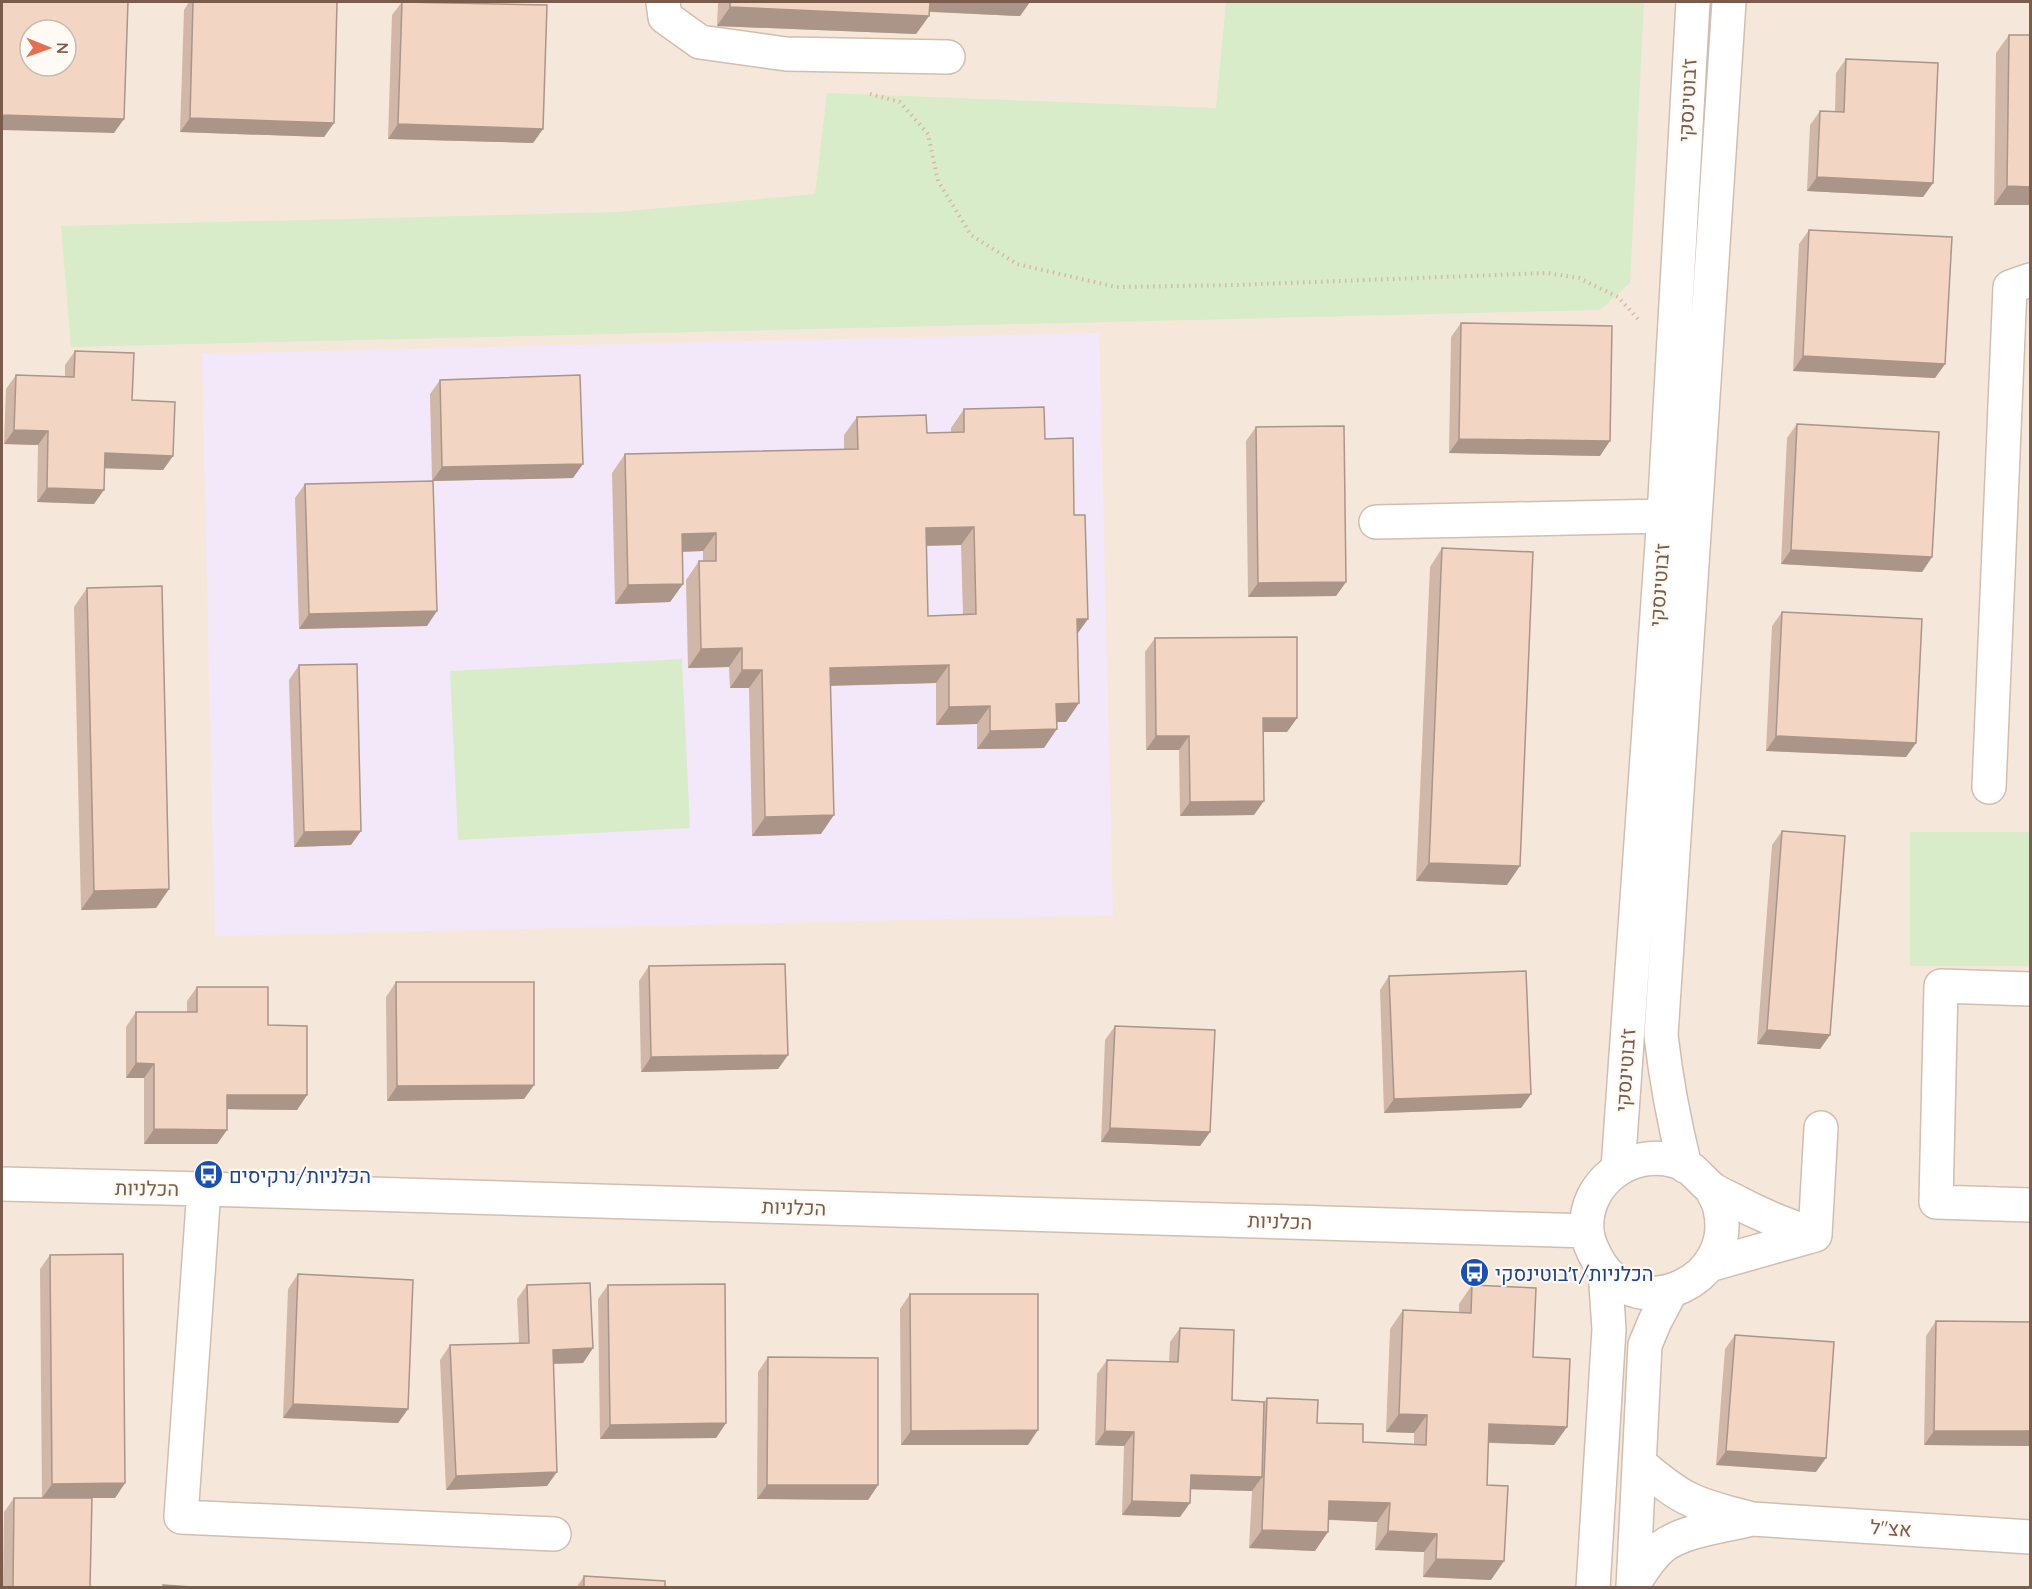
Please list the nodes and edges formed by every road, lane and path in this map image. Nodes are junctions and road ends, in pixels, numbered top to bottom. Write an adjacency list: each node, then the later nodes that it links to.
1 (663, 2): 4 (street)
2 (1693, 2): 7 (street, ז׳בוטינסקי)
3 (1729, 2): 13 (street, ז׳בוטינסקי)
4 (948, 57)
5 (862, 92): 7 (path)
6 (2031, 280): 10 (street)
7 (1673, 335): 8 (street, ז׳בוטינסקי)
8 (1664, 516): 9 (street); 14 (street, ז׳בוטינסקי)
9 (1376, 522)
10 (1989, 787)
11 (2031, 988): 18 (street)
12 (1821, 1128): 20 (street)
13 (1685, 1166): 14 (street); 16 (street)
14 (1618, 1169): 19 (street)
15 (2, 1184): 17 (street, הכלניות)
16 (1711, 1188): 20 (street); 21 (street)
17 (204, 1189): 19 (street, הכלניות); 26 (street)
18 (2031, 1205)
19 (1587, 1231): 22 (street)
20 (1815, 1235): 21 (street)
21 (1709, 1264): 23 (street)
22 (1605, 1271): 23 (street); 29 (street)
23 (1671, 1291): 24 (street)
24 (1639, 1463): 25 (street, אצ"ל); 28 (street)
25 (1752, 1519): 27 (street, אצ"ל); 28 (street, אצ"ל)
26 (554, 1534)
27 (2031, 1537)
28 (1633, 1586)
29 (1593, 1587)

